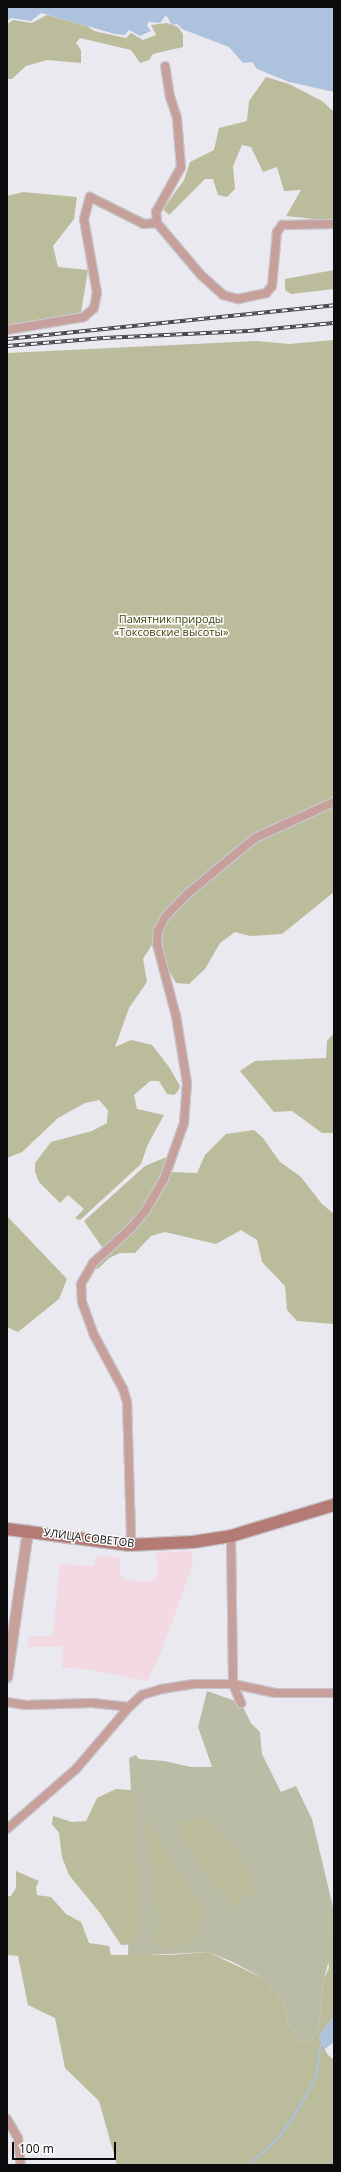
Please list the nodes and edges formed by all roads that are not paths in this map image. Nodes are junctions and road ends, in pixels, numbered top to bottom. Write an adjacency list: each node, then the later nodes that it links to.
1 (165, 66): 2 (street)
2 (157, 223): 3 (street); 4 (street)
3 (334, 224)
4 (7, 330)
5 (334, 802): 10 (street)
6 (334, 1505): 9 (main road, УЛИЦА СОВЕТОВ)
7 (7, 1529): 8 (main road, УЛИЦА СОВЕТОВ)
8 (28, 1531): 10 (main road, УЛИЦА СОВЕТОВ); 11 (street)
9 (231, 1536): 10 (main road, УЛИЦА СОВЕТОВ); 12 (street)
10 (129, 1545)
11 (7, 1677)
12 (233, 1684): 13 (street); 15 (street); 16 (street)
13 (334, 1693)
14 (7, 1702): 16 (street)
15 (241, 1703)
16 (129, 1707): 17 (street)
17 (7, 1829)
18 (7, 2119): 19 (street)
19 (21, 2165)

